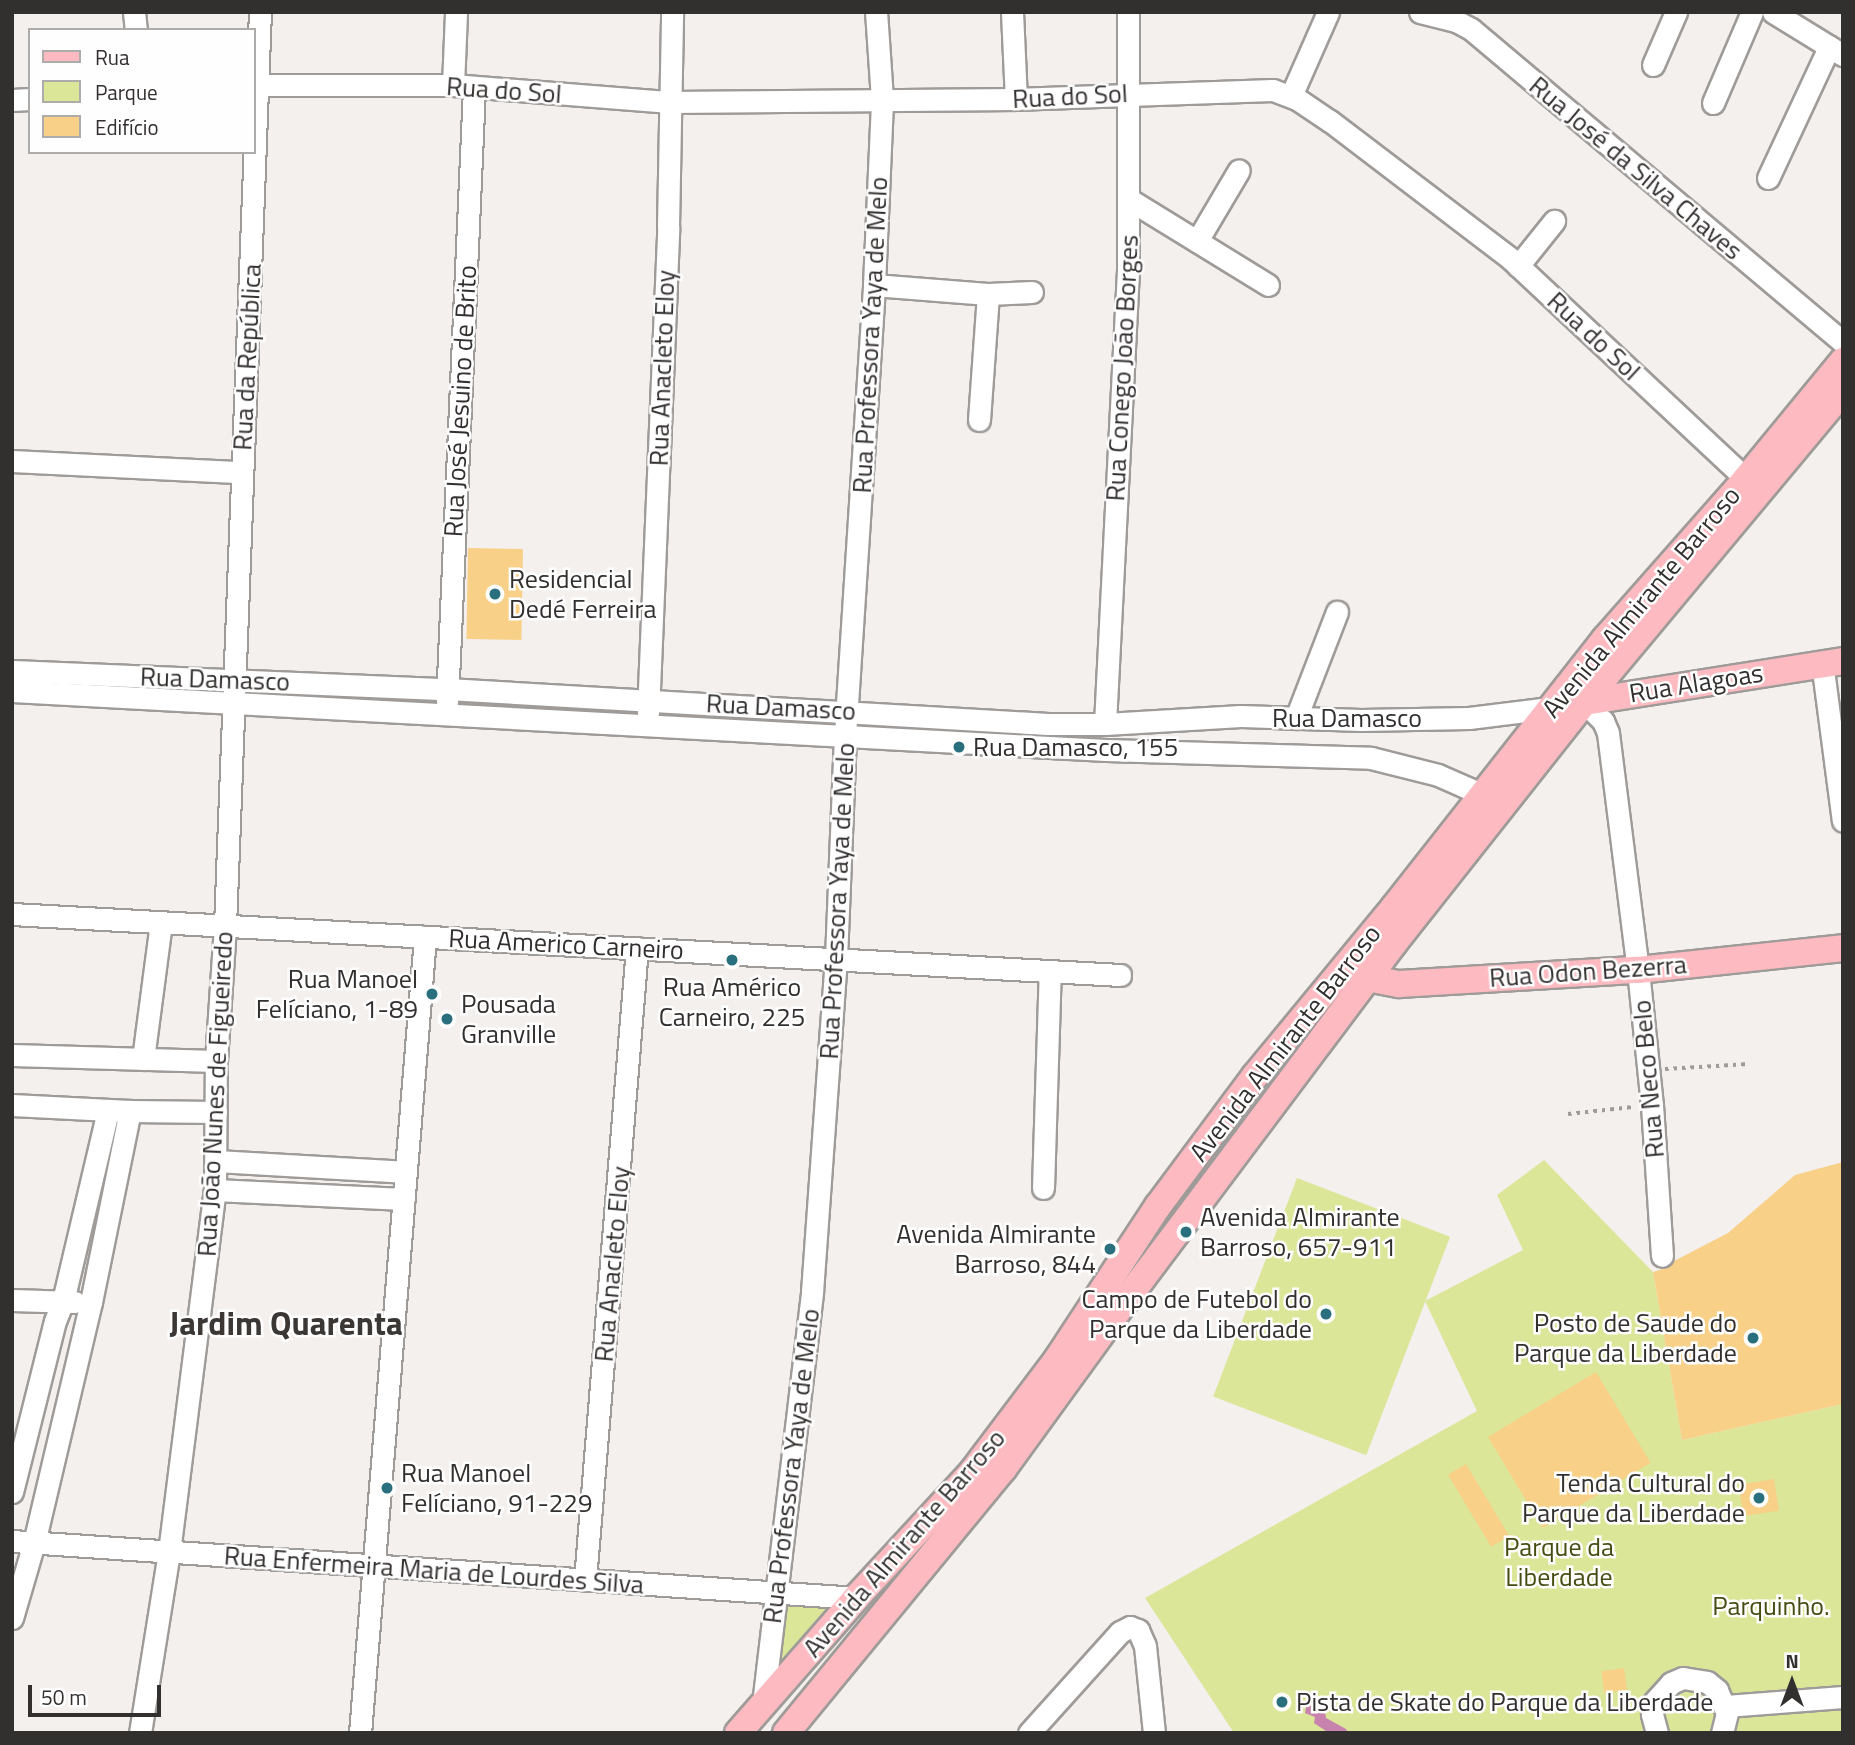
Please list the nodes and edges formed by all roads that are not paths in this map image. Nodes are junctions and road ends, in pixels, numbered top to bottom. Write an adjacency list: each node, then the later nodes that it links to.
1 (260, 12): 14 (street, Rua da República)
2 (456, 12): 15 (street, Rua José Jesuino de Brito)
3 (672, 12): 20 (street, Rua Anacleto Eloy)
4 (876, 12): 18 (street, Rua Professora Yaya de Melo)
5 (1012, 12): 19 (street)
6 (1128, 12): 16 (street, Rua Conego João Borges)
7 (1328, 12): 17 (street)
8 (1420, 12): 33 (street, Rua José da Silva Chaves)
9 (1676, 12): 13 (street)
10 (1752, 12): 21 (street)
11 (1773, 12): 12 (street)
12 (1836, 51): 24 (street)
13 (1653, 65)
14 (256, 85): 15 (street, Rua do Sol)
15 (464, 87): 20 (street, Rua do Sol); 44 (street, Rua José Jesuino de Brito)
16 (1128, 93): 17 (street, Rua do Sol); 19 (street, Rua do Sol); 25 (street, Rua Conego João Borges)
17 (1291, 96): 28 (street, Rua do Sol)
18 (882, 99): 19 (street, Rua do Sol); 20 (street, Rua do Sol); 29 (street, Rua Professora Yaya de Melo)
19 (1016, 99)
20 (670, 102): 46 (street, Rua Anacleto Eloy)
21 (1713, 103)
22 (254, 154): 38 (street, Rua da República)
23 (1238, 170): 27 (street)
24 (1768, 178)
25 (1130, 200): 27 (street); 54 (street, Rua Conego João Borges)
26 (1554, 221): 28 (street)
27 (1198, 241): 30 (street)
28 (1518, 265): 39 (street, Rua do Sol)
29 (874, 285): 32 (street); 50 (street, Rua Professora Yaya de Melo)
30 (1268, 285)
31 (1032, 292): 32 (street)
32 (988, 294): 36 (street)
33 (1843, 342)
34 (1843, 361): 39 (main road, Avenida Almirante Barroso)
35 (1843, 391): 48 (main road, Avenida Almirante Barroso)
36 (979, 420)
37 (12, 461): 38 (street)
38 (242, 472): 43 (street, Rua da República)
39 (1746, 479): 49 (main road, Avenida Almirante Barroso)
40 (1337, 612): 52 (street)
41 (1832, 662): 48 (main road, Rua Alagoas); 57 (street)
42 (12, 671): 43 (street, Rua Damasco)
43 (232, 680): 44 (street, Rua Damasco); 47 (street, Rua da República)
44 (447, 689): 46 (street, Rua Damasco); 51 (street, Rua José Jesuino de Brito)
45 (12, 691): 47 (street, Rua Damasco)
46 (649, 700): 50 (street, Rua Damasco); 53 (street, Rua Anacleto Eloy)
47 (231, 702): 51 (street, Rua Damasco); 60 (street, Rua João Nunes de Figueiredo)
48 (1584, 702): 49 (main road, Rua Alagoas); 66 (street, Rua Neco Belo); 69 (main road, Avenida Almirante Barroso)
49 (1549, 708): 52 (street, Rua Damasco); 56 (main road, Avenida Almirante Barroso)
50 (847, 710): 54 (street, Rua Damasco); 55 (street, Rua Professora Yaya de Melo)
51 (446, 713): 53 (street, Rua Damasco)
52 (1296, 718): 54 (street, Rua Damasco)
53 (647, 723): 55 (street, Rua Damasco)
54 (1105, 724)
55 (845, 735): 56 (street, Rua Damasco); 65 (street, Rua Professora Yaya de Melo)
56 (1481, 794): 62 (main road, Avenida Almirante Barroso)
57 (1843, 821)
58 (12, 914): 59 (street, Rua Americo Carneiro)
59 (161, 922): 60 (street, Rua Americo Carneiro); 71 (street)
60 (225, 926): 61 (street, Rua Americo Carneiro); 72 (street, Rua João Nunes de Figueiredo)
61 (425, 937): 63 (street, Rua Americo Carneiro); 78 (street)
62 (1362, 945): 69 (main road); 93 (main road, Avenida Almirante Barroso)
63 (637, 948): 65 (street, Rua Americo Carneiro); 91 (street, Rua Anacleto Eloy)
64 (1843, 948): 66 (main road, Rua Odon Bezerra)
65 (836, 959): 67 (street, Rua Americo Carneiro); 92 (street, Rua Professora Yaya de Melo)
66 (1639, 970): 69 (main road, Rua Odon Bezerra); 82 (street, Rua Neco Belo)
67 (1050, 971): 68 (street, Rua Americo Carneiro); 79 (street)
68 (1120, 975)
69 (1367, 978): 101 (main road, Avenida Almirante Barroso)
70 (12, 1055): 71 (street)
71 (143, 1059): 72 (street)
72 (216, 1061): 76 (street, Rua João Nunes de Figueiredo)
73 (12, 1105): 74 (street)
74 (108, 1110): 75 (street); 84 (street)
75 (130, 1111): 76 (street); 85 (street)
76 (216, 1112): 77 (street, Rua João Nunes de Figueiredo)
77 (216, 1161): 78 (street); 80 (street, Rua João Nunes de Figueiredo)
78 (404, 1172): 81 (street)
79 (1043, 1188)
80 (215, 1190): 81 (street); 89 (street, Rua João Nunes de Figueiredo)
81 (404, 1199): 90 (street)
82 (1662, 1256)
83 (12, 1300): 84 (street)
84 (63, 1301): 85 (street); 86 (street)
85 (91, 1302): 88 (street)
86 (12, 1492)
87 (12, 1541): 88 (street, Rua Enfermeira Maria de Lourdes Silva)
88 (34, 1543): 89 (street, Rua Enfermeira Maria de Lourdes Silva); 94 (street)
89 (169, 1552): 90 (street, Rua Enfermeira Maria de Lourdes Silva); 98 (street, Rua João Nunes de Figueiredo)
90 (374, 1566): 91 (street, Rua Enfermeira Maria de Lourdes Silva); 99 (street)
91 (585, 1580): 92 (street, Rua Enfermeira Maria de Lourdes Silva)
92 (776, 1592): 93 (street, Rua Enfermeira Maria de Lourdes Silva); 96 (street, Rua Professora Yaya de Melo)
93 (856, 1598): 96 (main road, Avenida Almirante Barroso)
94 (12, 1618)
95 (1843, 1697): 97 (street)
96 (763, 1704): 100 (main road, Avenida Almirante Barroso)
97 (1726, 1706): 104 (street); 105 (street)
98 (140, 1733)
99 (360, 1733)
100 (738, 1733)
101 (786, 1733)
102 (1029, 1733): 103 (street)
103 (1154, 1733)
104 (1657, 1733)
105 (1722, 1733)

